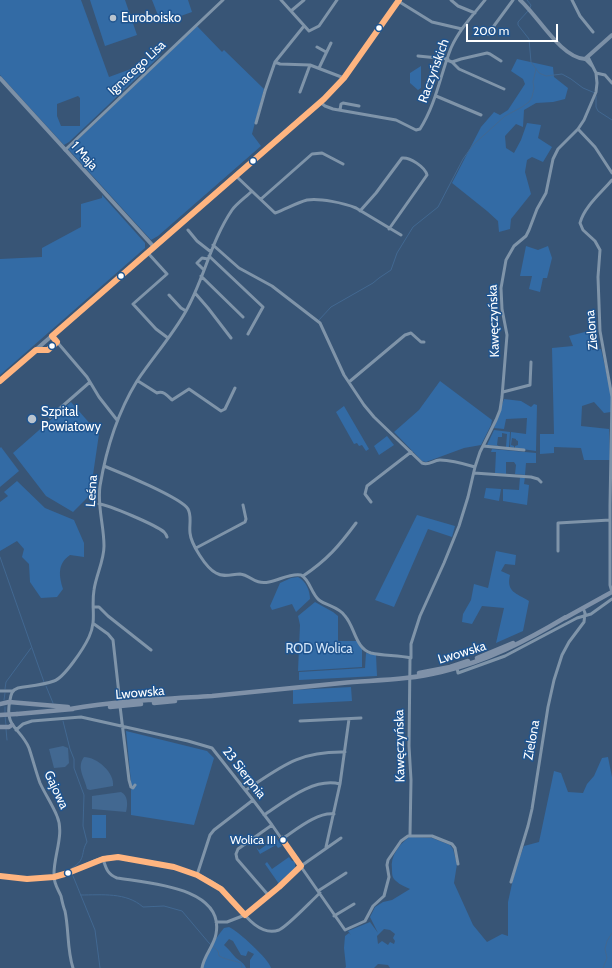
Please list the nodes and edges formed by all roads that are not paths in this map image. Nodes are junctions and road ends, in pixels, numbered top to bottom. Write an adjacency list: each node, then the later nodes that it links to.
1 (223, 0): 42 (street, Ignacego Lisa)
2 (281, 0): 11 (street)
3 (304, 0): 11 (street)
4 (337, 0): 13 (street)
5 (398, 0): 14 (street); 31 (street)
6 (451, 0): 12 (street)
7 (485, 0): 12 (street, Raczyńskich)
8 (512, 0): 16 (street)
9 (520, 0): 22 (street)
10 (572, 0): 15 (street)
11 (291, 11): 13 (street)
12 (475, 12): 14 (street, Raczyńskich)
13 (304, 26): 25 (street)
14 (462, 29): 23 (street, Raczyńskich)
15 (593, 32)
16 (488, 34)
17 (612, 35): 22 (street)
18 (331, 43): 20 (street)
19 (317, 47): 20 (street)
20 (326, 52): 28 (street)
21 (418, 56): 23 (street)
22 (586, 58): 29 (street)
23 (447, 59): 26 (street); 35 (street, Raczyńskich)
24 (501, 61): 26 (street)
25 (275, 62): 27 (street); 40 (street)
26 (452, 62): 33 (street)
27 (310, 65): 28 (street); 34 (street)
28 (319, 68): 31 (street)
29 (596, 73): 32 (street); 41 (street, Kawęczyńska)
30 (0, 78): 42 (street, 1 Maja)
31 (344, 78): 36 (street)
32 (612, 83)
33 (504, 88)
34 (300, 92)
35 (436, 96): 38 (street, Raczyńskich); 39 (street)
36 (320, 102): 38 (street); 45 (street)
37 (359, 106): 38 (street)
38 (340, 110)
39 (481, 115)
40 (256, 123)
41 (578, 128): 44 (street); 74 (street, Kawęczyńska)
42 (65, 150): 54 (street, 1 Maja)
43 (343, 164): 48 (street)
44 (612, 173)
45 (236, 176): 47 (street); 54 (street)
46 (612, 180): 84 (street, Zielona)
47 (252, 191): 48 (street); 53 (street, Leśna)
48 (261, 199): 49 (street)
49 (360, 211): 50 (street); 50 (street)
50 (389, 229): 52 (street)
51 (188, 230): 56 (street)
52 (401, 236)
53 (214, 245): 56 (street, Leśna); 72 (street)
54 (154, 247): 55 (street)
55 (147, 252): 64 (street); 65 (street)
56 (209, 256): 57 (street, Leśna); 57 (street); 63 (street)
57 (204, 270): 58 (street, Leśna)
58 (201, 276): 59 (street, Leśna); 62 (street)
59 (194, 292): 61 (street, Leśna); 66 (street)
60 (169, 295): 61 (street)
61 (186, 311): 65 (street, Leśna)
62 (243, 317)
63 (248, 334)
64 (52, 336): 69 (street); 71 (street)
65 (168, 338): 70 (street, Leśna)
66 (231, 338)
67 (424, 342): 72 (street)
68 (531, 362): 74 (street)
69 (0, 381)
70 (138, 381): 73 (street); 76 (street, Leśna)
71 (90, 382): 75 (street); 76 (street)
72 (349, 382): 79 (street)
73 (235, 388)
74 (503, 392): 77 (street, Kawęczyńska)
75 (50, 417)
76 (117, 420): 80 (street, Leśna)
77 (483, 446): 78 (street); 81 (street, Kawęczyńska)
78 (524, 450)
79 (411, 452): 81 (street); 85 (street)
80 (104, 466): 86 (street, Leśna); 91 (street)
81 (475, 467): 82 (street, Kawęczyńska)
82 (474, 473): 83 (street); 102 (street, Kawęczyńska)
83 (541, 482)
84 (611, 493): 88 (street, Zielona)
85 (371, 502)
86 (99, 504): 90 (street); 96 (street, Leśna)
87 (243, 505): 91 (street)
88 (610, 520): 92 (street); 94 (street, Zielona)
89 (356, 523): 93 (street)
90 (167, 538)
91 (196, 548): 93 (street)
92 (558, 551)
93 (303, 576): 102 (street)
94 (612, 592): 97 (main road, Lwowska)
95 (612, 599): 98 (street)
96 (93, 607): 100 (street, Leśna); 101 (street)
97 (583, 608): 98 (street); 99 (main road, Lwowska)
98 (586, 616): 103 (street); 141 (street, Zielona)
99 (566, 617): 103 (main road, Lwowska); 104 (main road, Lwowska)
100 (94, 624): 106 (street, Leśna); 109 (street)
101 (152, 650)
102 (410, 658): 104 (street, Kawęczyńska)
103 (457, 668): 104 (main road, Lwowska)
104 (409, 676): 109 (main road, Lwowska); 130 (street, Kawęczyńska)
105 (0, 691): 106 (street, Leśna)
106 (13, 691): 107 (street)
107 (9, 702): 108 (main road); 110 (main road); 117 (street, Gajowa)
108 (0, 704)
109 (120, 704): 110 (main road, Lwowska); 111 (main road, Lwowska); 115 (street)
110 (82, 707): 111 (main road, Lwowska)
111 (70, 709): 112 (main road, Lwowska, bridge)
112 (0, 715)
113 (361, 718): 114 (street)
114 (349, 719): 116 (street); 122 (street)
115 (122, 720): 118 (street); 120 (street)
116 (300, 722)
117 (12, 725): 119 (main road); 121 (street, Gajowa)
118 (116, 725): 120 (street, 23 Sierpnia); 121 (street, 23 Sierpnia)
119 (0, 727)
120 (123, 727): 124 (street); 125 (street, 23 Sierpnia)
121 (16, 730): 140 (street, Gajowa)
122 (345, 752): 123 (street); 125 (street)
123 (340, 784): 127 (street); 128 (street)
124 (135, 785)
125 (246, 790): 126 (street, 23 Sierpnia)
126 (253, 800): 128 (street, 23 Sierpnia); 138 (street)
127 (334, 814): 132 (street); 133 (street)
128 (264, 815): 129 (street, 23 Sierpnia)
129 (272, 825): 132 (street, 23 Sierpnia); 143 (street)
130 (410, 835): 135 (street); 146 (street, 23 Sierpnia)
131 (341, 838): 133 (street)
132 (282, 839): 136 (street, 23 Sierpnia)
133 (326, 848): 136 (street)
134 (103, 858): 138 (street); 140 (street); 147 (street)
135 (458, 864)
136 (301, 866): 142 (street, 23 Sierpnia); 143 (street)
137 (346, 873): 142 (street)
138 (197, 875): 145 (street)
139 (0, 876): 140 (street)
140 (54, 876): 148 (street, Gajowa)
141 (511, 882)
142 (319, 892): 145 (street); 146 (street, 23 Sierpnia)
143 (269, 896): 145 (street)
144 (354, 904): 146 (street)
145 (245, 915): 147 (street)
146 (334, 916)
147 (216, 922): 149 (street)
148 (73, 968)
149 (202, 968)

